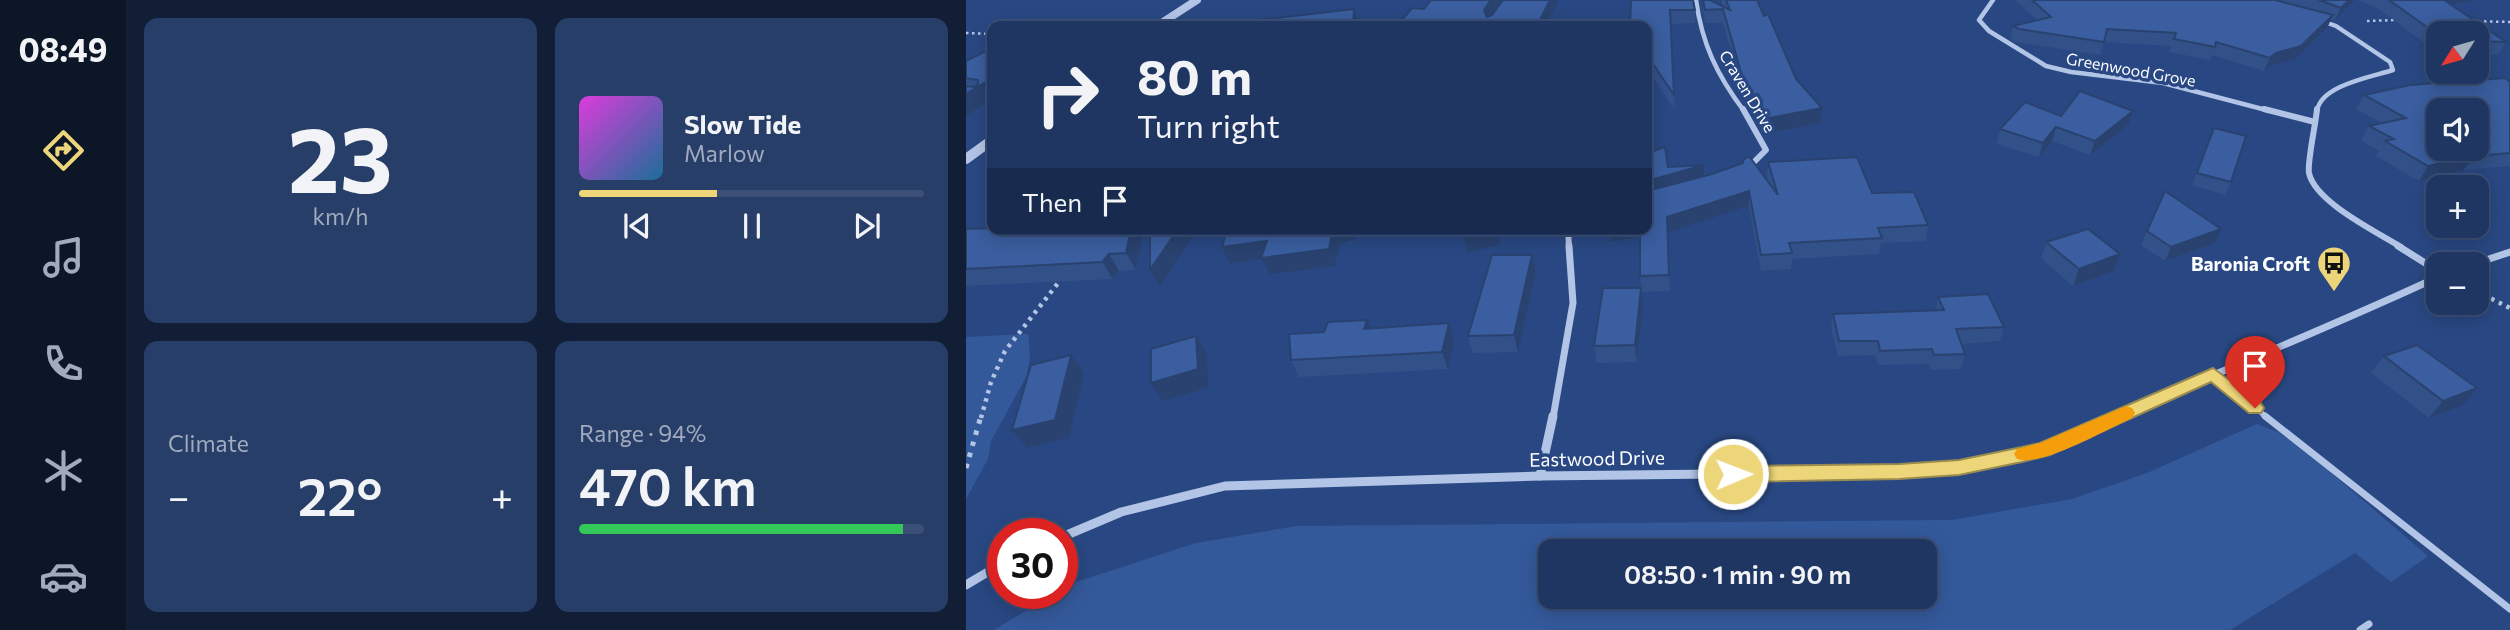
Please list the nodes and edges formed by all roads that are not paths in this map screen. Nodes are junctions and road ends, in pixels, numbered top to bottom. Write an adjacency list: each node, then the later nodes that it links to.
1 (1197, 0): 5 (street)
2 (1696, 0): 9 (street, Craven Drive)
3 (1993, 0): 6 (street, Greenwood Grove)
4 (2310, 16): 6 (street)
5 (1165, 21)
6 (2315, 122): 13 (street)
7 (987, 144): 8 (street)
8 (966, 159)
9 (1737, 173)
10 (1568, 235): 16 (street)
11 (2510, 252): 12 (street)
12 (2489, 259)
13 (2426, 263)
14 (2426, 283): 15 (street, Eastwood Drive)
15 (2213, 374): 16 (street, Eastwood Drive); 20 (lane)
16 (1540, 476): 17 (street, Eastwood Drive)
17 (1078, 530)
18 (987, 572): 19 (street)
19 (966, 584)
20 (2510, 609)
21 (2369, 624): 22 (lane)
22 (2360, 630)

